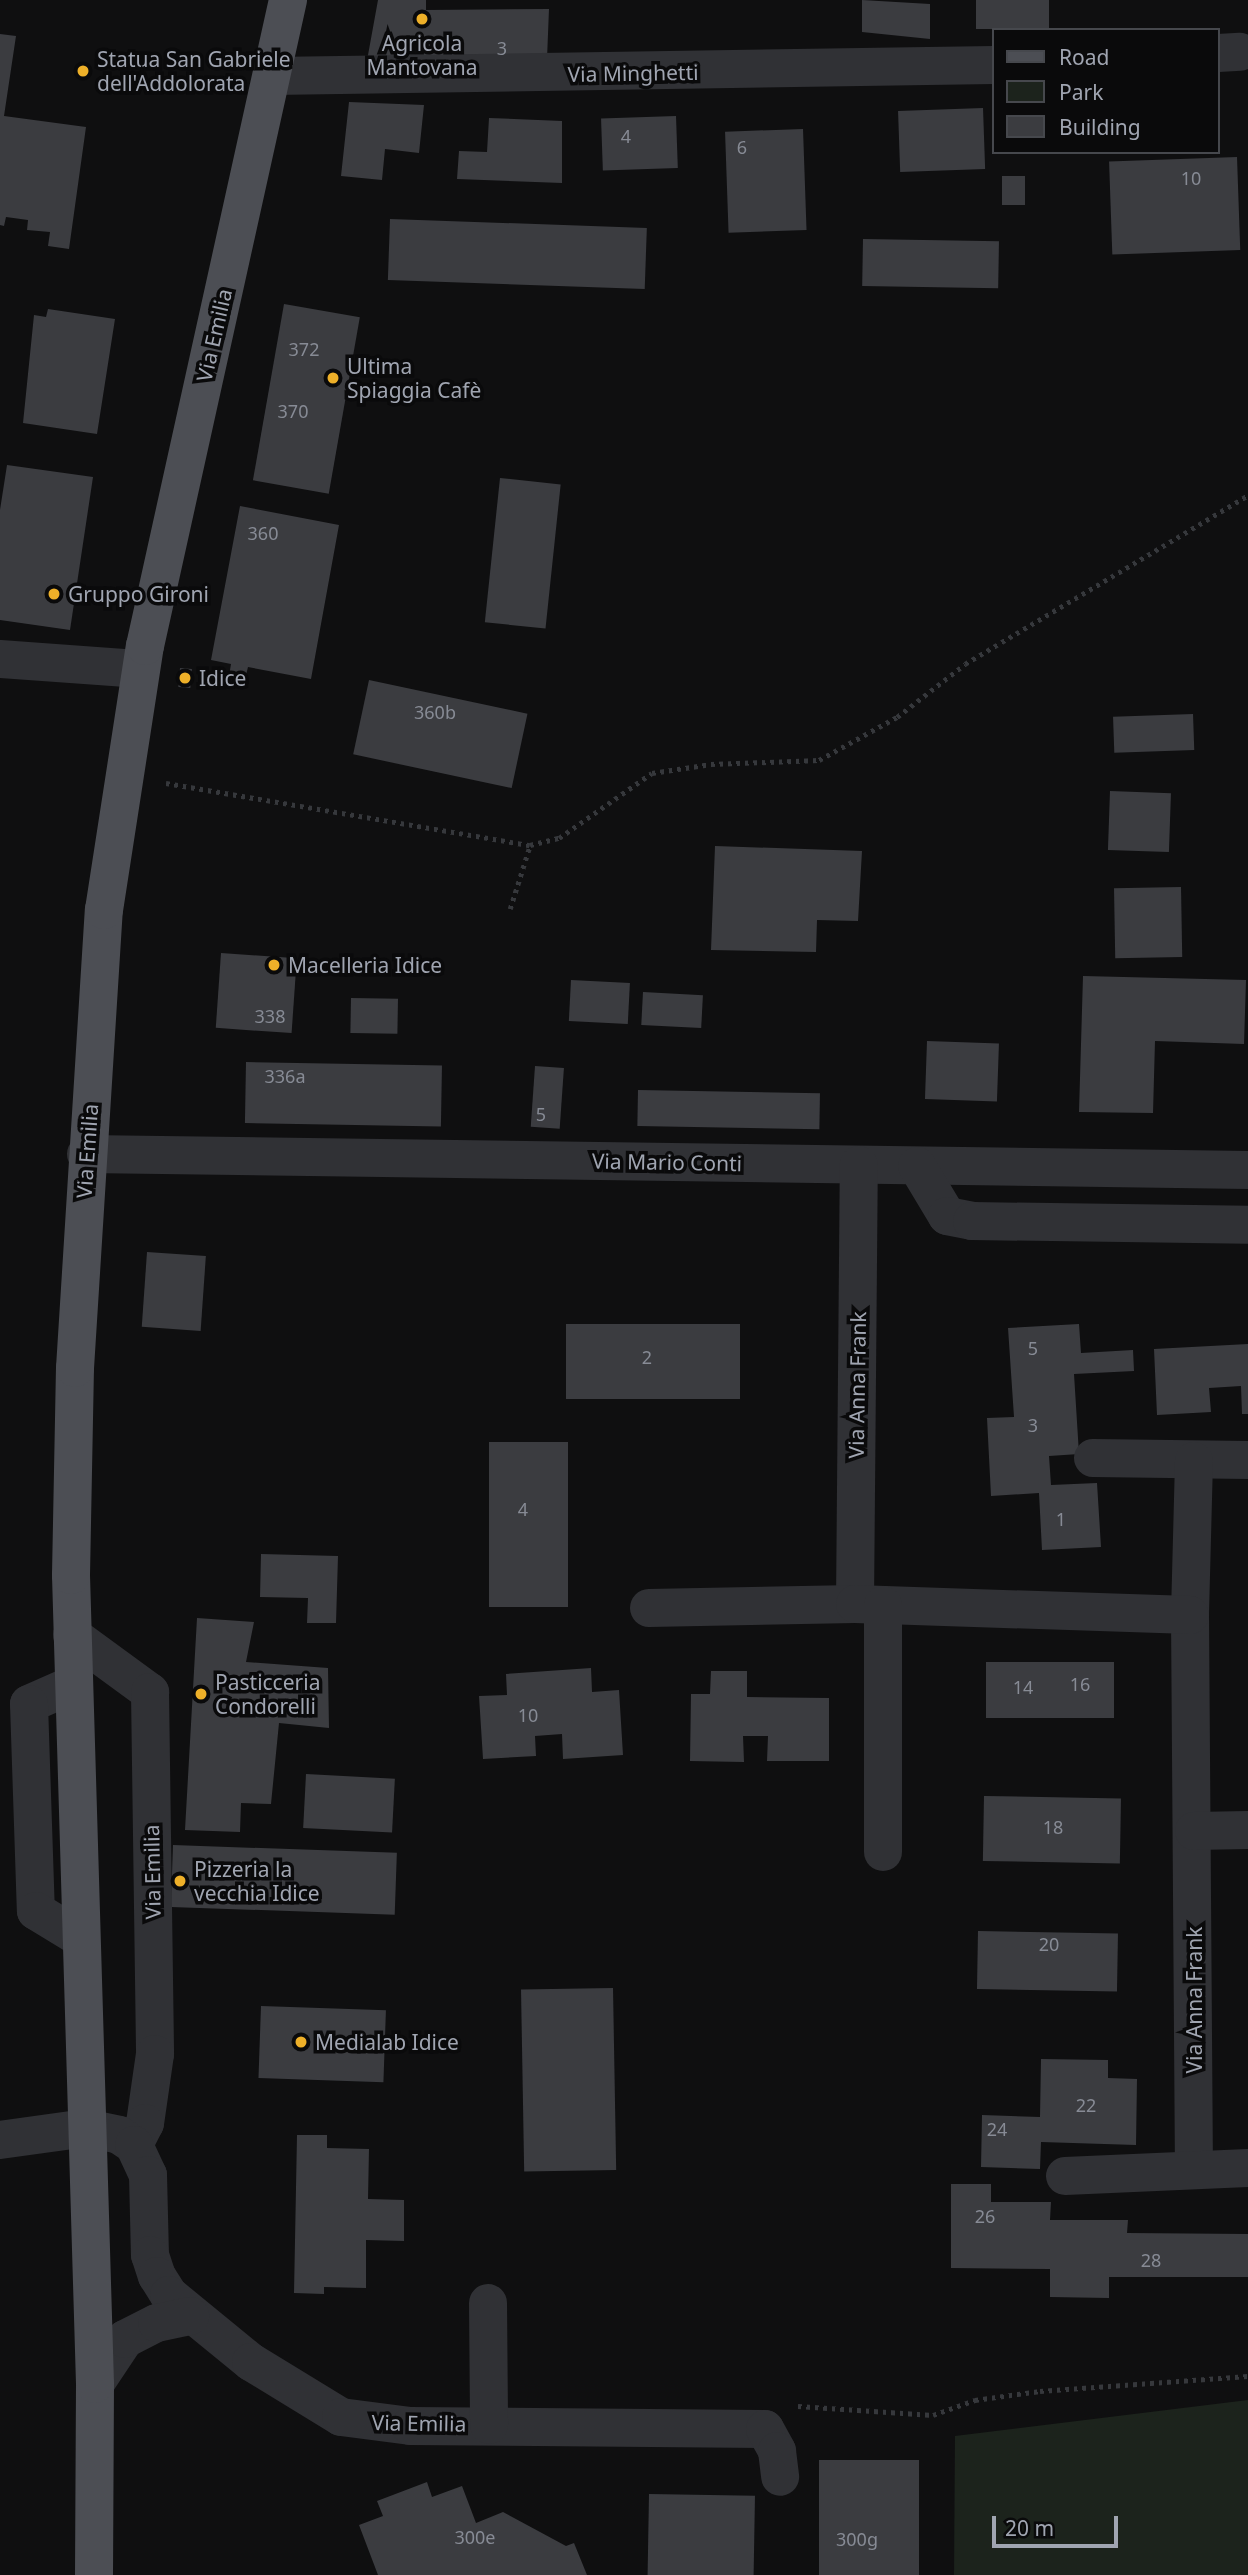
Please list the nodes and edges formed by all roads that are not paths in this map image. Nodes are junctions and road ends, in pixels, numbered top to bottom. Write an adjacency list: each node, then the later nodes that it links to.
1 (288, 0): 3 (main road, Via Emilia)
2 (992, 65): 3 (street, Via Minghetti)
3 (272, 76): 5 (main road, Via Emilia)
4 (0, 659): 5 (street)
5 (141, 669): 6 (main road, Via Emilia)
6 (86, 1154): 7 (street, Via Mario Conti); 17 (main road, Via Emilia)
7 (859, 1165): 8 (street, Via Mario Conti); 14 (street, Via Anna Frank)
8 (917, 1166): 9 (street, Via Mario Conti); 10 (street)
9 (1248, 1170)
10 (1248, 1225)
11 (1093, 1458): 13 (street)
12 (1248, 1460): 13 (street)
13 (1194, 1461): 16 (street, Via Anna Frank)
14 (869, 1605): 15 (street); 16 (street); 20 (street, Via Anna Frank)
15 (649, 1608)
16 (1190, 1615): 19 (street, Via Anna Frank)
17 (72, 1635): 21 (main road, Via Emilia); 23 (street, Via Emilia)
18 (1248, 1830): 19 (street)
19 (1194, 1831): 25 (street, Via Anna Frank)
20 (883, 1852)
21 (87, 2128): 22 (street); 23 (street); 29 (main road, Via Emilia)
22 (0, 2140)
23 (134, 2146): 28 (street, Via Emilia)
24 (1248, 2168): 25 (street)
25 (1194, 2169): 26 (street)
26 (1065, 2176)
27 (488, 2303): 30 (street, Via Emilia)
28 (190, 2316): 29 (street); 30 (street, Via Emilia)
29 (95, 2384): 32 (main road, Via Emilia)
30 (489, 2425): 31 (street, Via Emilia)
31 (780, 2477)
32 (94, 2575)

